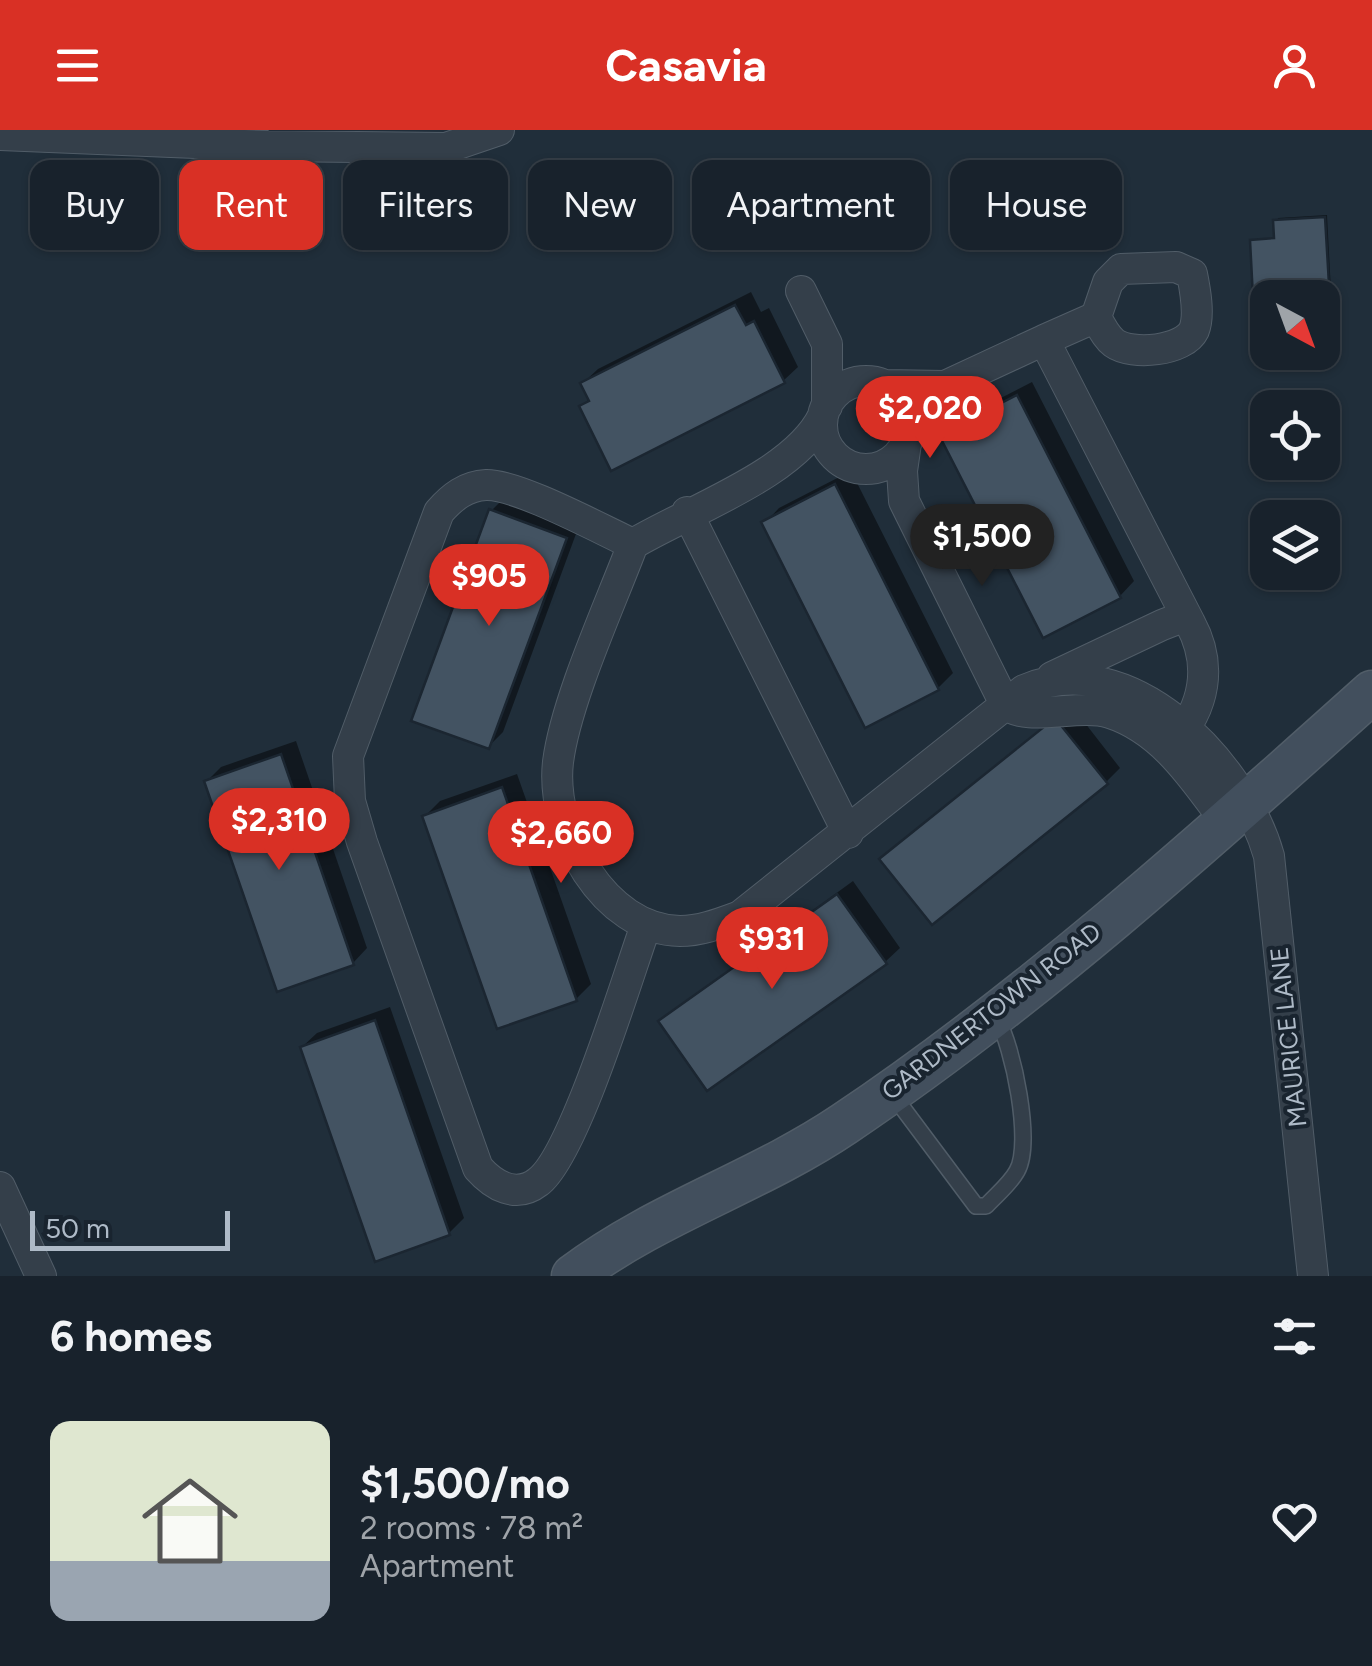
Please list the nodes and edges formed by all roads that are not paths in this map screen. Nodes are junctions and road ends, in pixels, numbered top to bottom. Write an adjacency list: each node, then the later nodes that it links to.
1 (499, 130): 3 (street)
2 (0, 134): 3 (street)
3 (268, 138)
4 (801, 291): 7 (street)
5 (1096, 317): 6 (street)
6 (1044, 340): 9 (street); 17 (street)
7 (827, 344): 8 (street); 10 (street)
8 (881, 384): 9 (street); 10 (street); 11 (street)
9 (945, 386): 11 (street)
10 (825, 411): 12 (street); 13 (street)
11 (908, 436): 13 (street); 14 (street)
12 (788, 461): 13 (street); 15 (street)
13 (853, 466): 14 (street)
14 (904, 501): 20 (street)
15 (687, 512): 16 (street); 23 (street)
16 (633, 544): 24 (street); 24 (street)
17 (1190, 622): 18 (street); 21 (street)
18 (1044, 681): 20 (street); 21 (street)
19 (1372, 692): 22 (street, GARDNERTOWN ROAD)
20 (1005, 704): 21 (street); 23 (street)
21 (1177, 738): 22 (street, MAURICE LANE)
22 (1238, 812): 25 (street, GARDNERTOWN ROAD); 30 (street, MAURICE LANE)
23 (848, 833): 24 (street)
24 (646, 925)
25 (994, 1014): 26 (street, GARDNERTOWN ROAD); 26 (lane)
26 (891, 1092): 29 (street, GARDNERTOWN ROAD)
27 (0, 1187): 28 (street)
28 (41, 1276)
29 (573, 1276)
30 (1312, 1276)

